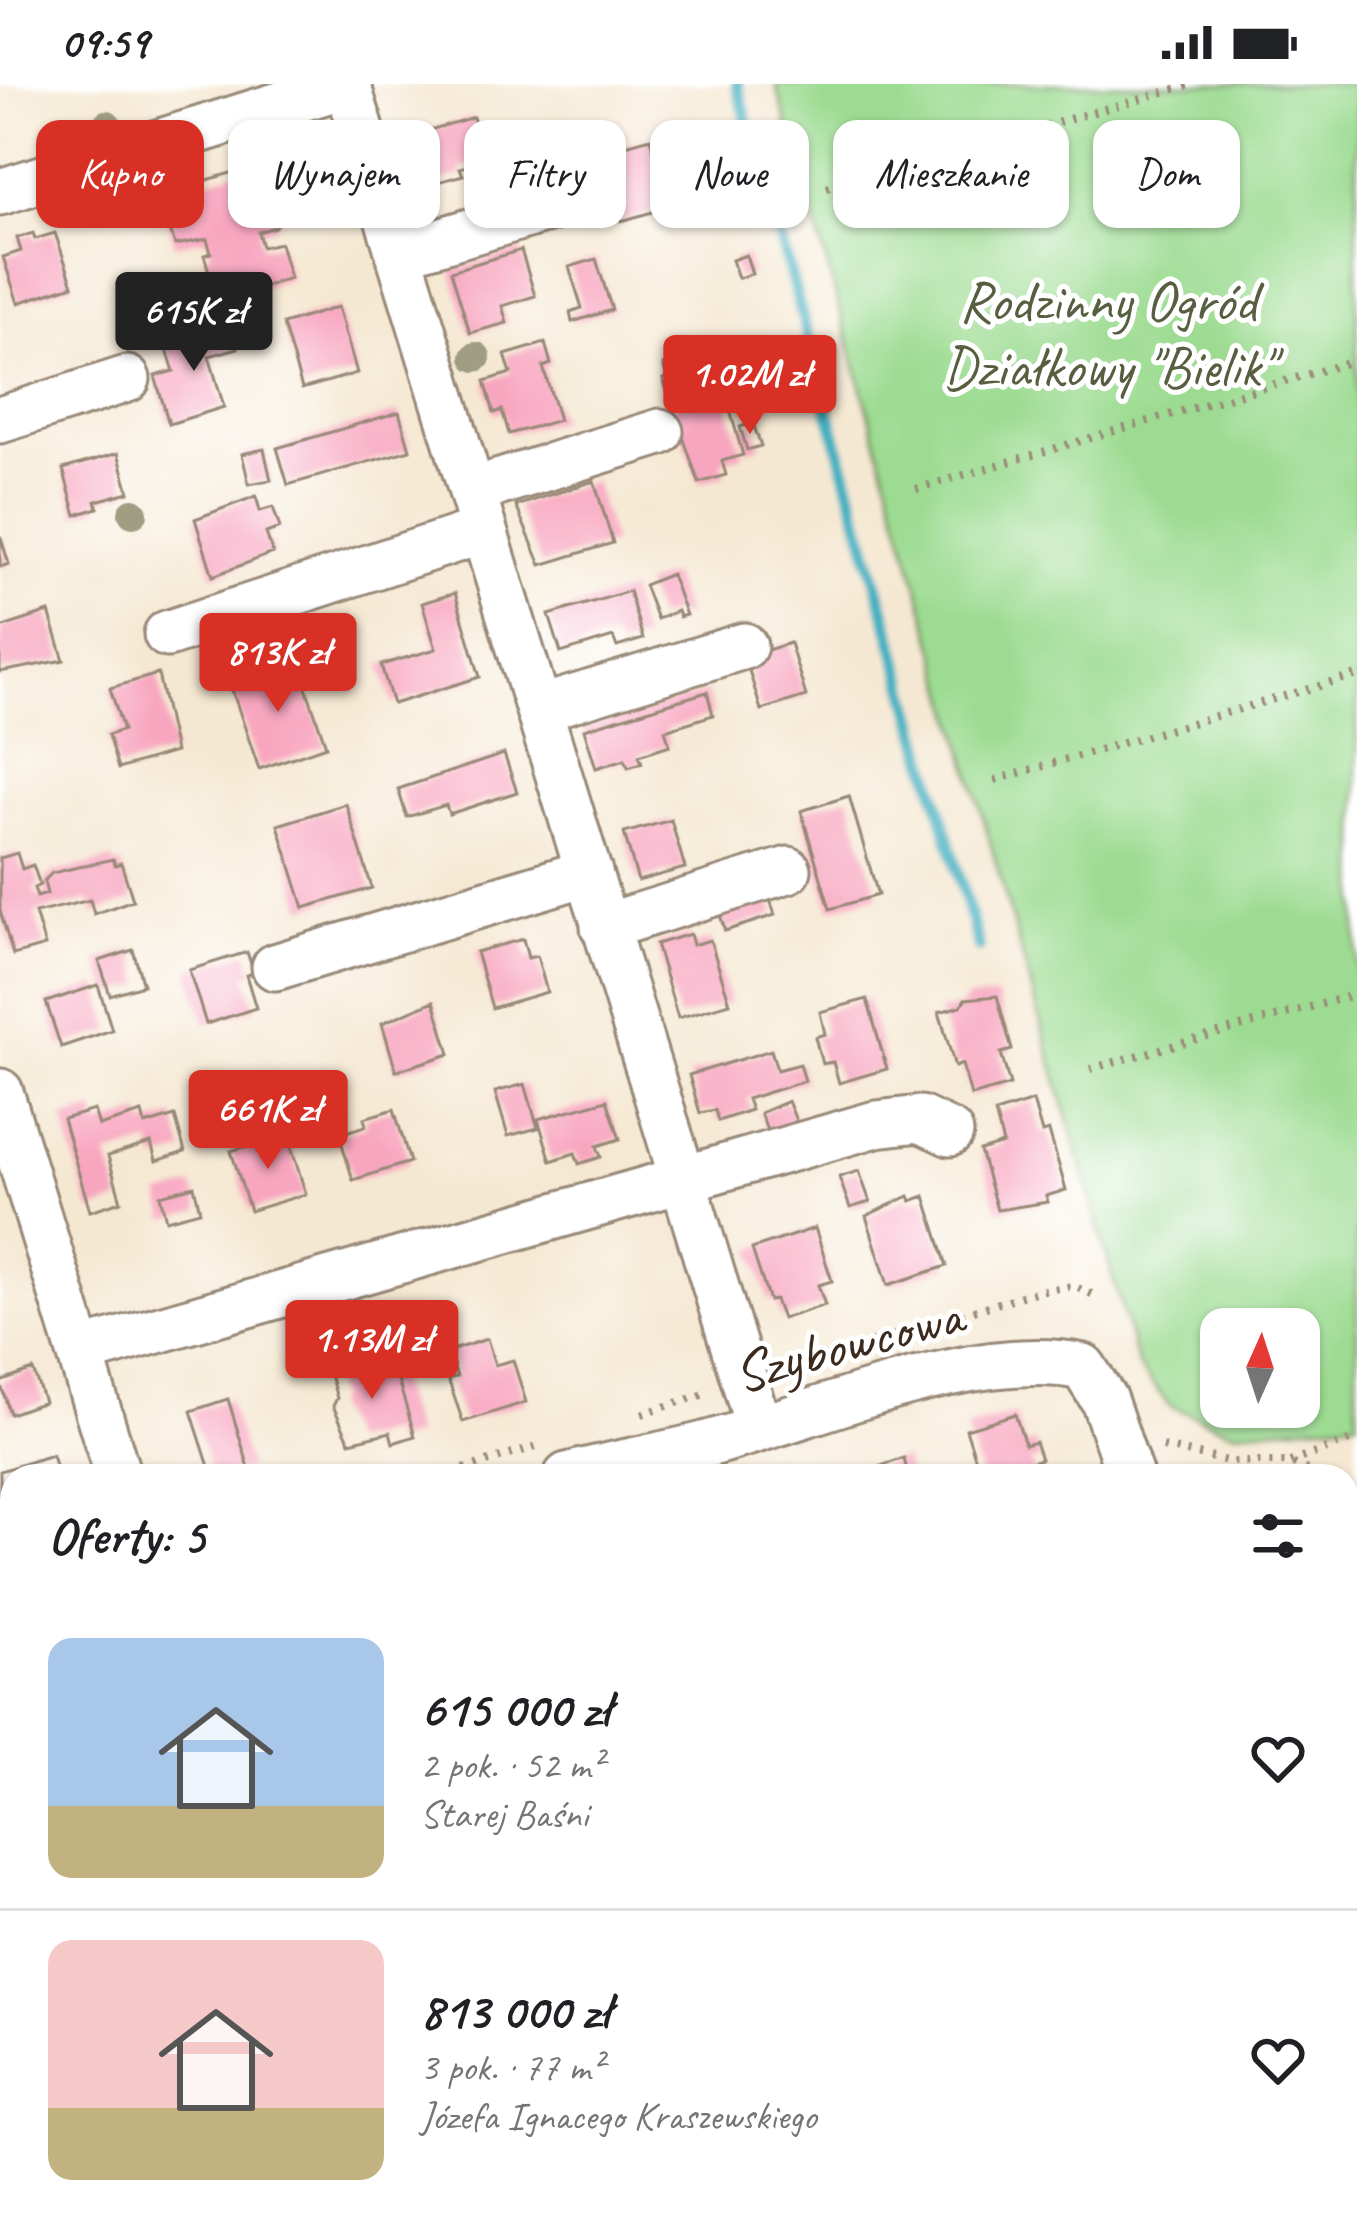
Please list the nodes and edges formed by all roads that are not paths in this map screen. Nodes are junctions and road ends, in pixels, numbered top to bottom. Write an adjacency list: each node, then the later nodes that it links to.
1 (347, 84): 2 (street); 4 (street)
2 (0, 192)
3 (483, 228): 4 (street)
4 (399, 253): 8 (street)
5 (128, 379): 6 (street)
6 (0, 420)
7 (660, 432): 8 (street)
8 (478, 510): 9 (street); 11 (street)
9 (166, 634)
10 (744, 646): 11 (street)
11 (539, 710): 13 (street)
12 (788, 870): 14 (street)
13 (589, 872): 14 (street); 15 (street)
14 (604, 927): 18 (street)
15 (275, 967)
16 (0, 1092): 19 (street)
17 (950, 1133): 18 (street)
18 (684, 1183): 19 (street); 20 (street)
19 (80, 1352): 22 (street)
20 (759, 1428): 21 (street, Szybowcowa); 23 (street, Szybowcowa)
21 (1122, 1457)
22 (114, 1464)
23 (615, 1464)

